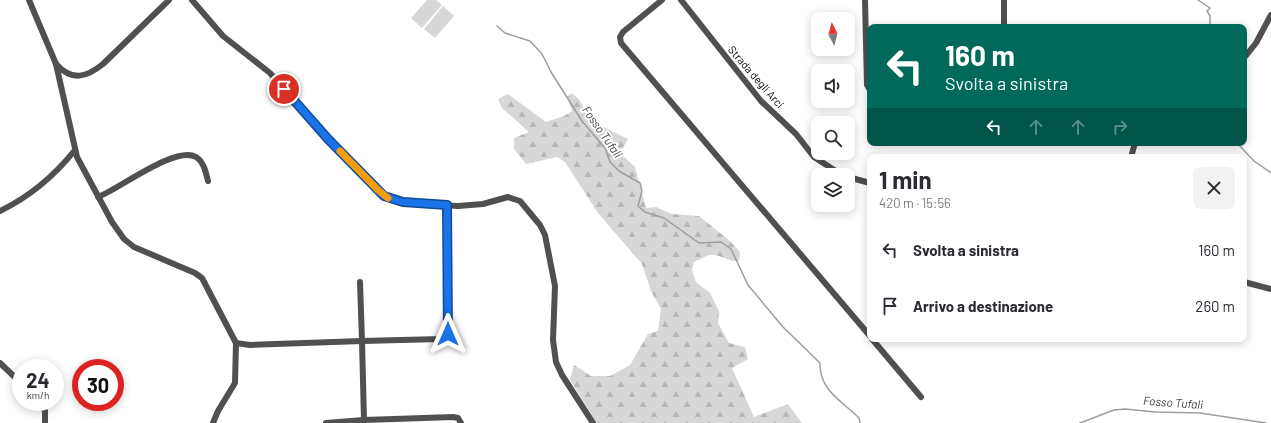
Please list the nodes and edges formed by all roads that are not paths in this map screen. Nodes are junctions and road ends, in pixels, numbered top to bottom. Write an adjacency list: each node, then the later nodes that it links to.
1 (29, 0): 11 (street)
2 (169, 0): 11 (street)
3 (192, 0): 19 (street)
4 (662, 0): 24 (street)
5 (680, 0): 14 (street, Strada degli Arci)
6 (865, 0): 12 (street)
7 (1004, 0): 9 (street)
8 (1271, 15): 10 (street)
9 (1004, 24)
10 (1247, 54)
11 (56, 64): 13 (street)
12 (867, 84)
13 (75, 150): 18 (street); 20 (street)
14 (831, 168)
15 (855, 179): 17 (street)
16 (208, 181): 18 (street)
17 (867, 182)
18 (98, 197): 27 (street)
19 (447, 205): 25 (street); 37 (street)
20 (0, 211)
21 (360, 282): 25 (street)
22 (1247, 283): 23 (street)
23 (1271, 289)
24 (867, 332)
25 (362, 341): 27 (street); 32 (street)
26 (875, 342): 30 (street)
27 (236, 343): 34 (street)
28 (0, 363): 29 (street)
29 (12, 374)
30 (921, 397)
31 (45, 411): 33 (street)
32 (364, 420): 35 (street); 36 (street)
33 (45, 423)
34 (213, 423)
35 (326, 423)
36 (461, 423)
37 (593, 423)

